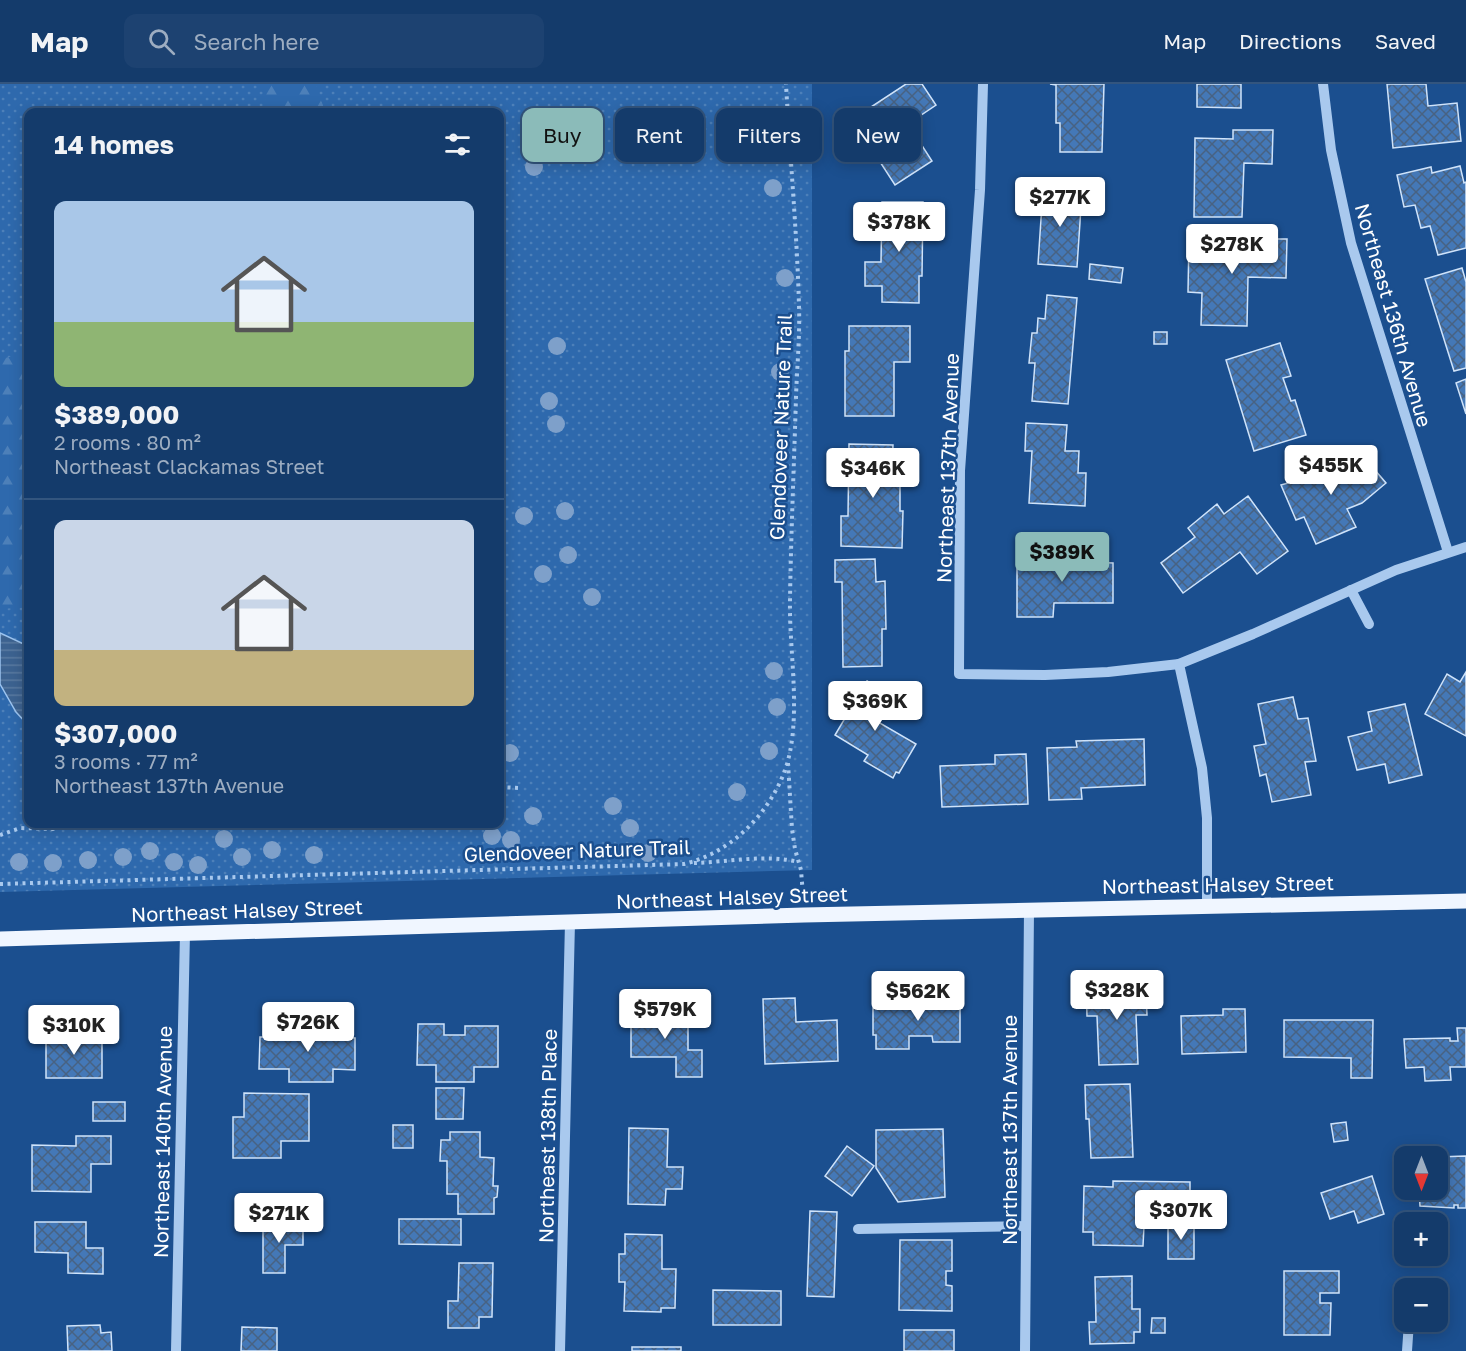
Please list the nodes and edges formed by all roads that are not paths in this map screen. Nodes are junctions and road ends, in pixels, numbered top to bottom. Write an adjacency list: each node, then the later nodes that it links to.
1 (983, 84): 7 (street, Northeast 137th Avenue)
2 (1323, 84): 4 (street, Northeast 136th Avenue)
3 (1466, 547): 4 (street)
4 (1448, 552): 5 (street)
5 (1352, 590): 6 (street); 7 (street)
6 (1369, 624)
7 (1179, 664): 9 (street)
8 (1466, 901): 9 (main road, Northeast Halsey Street)
9 (1207, 905): 10 (main road, Northeast Halsey Street)
10 (1029, 910): 11 (main road, Northeast Halsey Street); 14 (street, Northeast 137th Avenue)
11 (570, 922): 12 (main road, Northeast Halsey Street); 18 (street, Northeast 138th Place)
12 (185, 933): 13 (main road, Northeast Halsey Street); 17 (street, Northeast 140th Avenue)
13 (0, 939)
14 (1026, 1226): 15 (street); 19 (street, Northeast 137th Avenue)
15 (858, 1229)
16 (1408, 1332): 20 (street)
17 (176, 1351)
18 (560, 1351)
19 (1025, 1351)
20 (1407, 1351)

